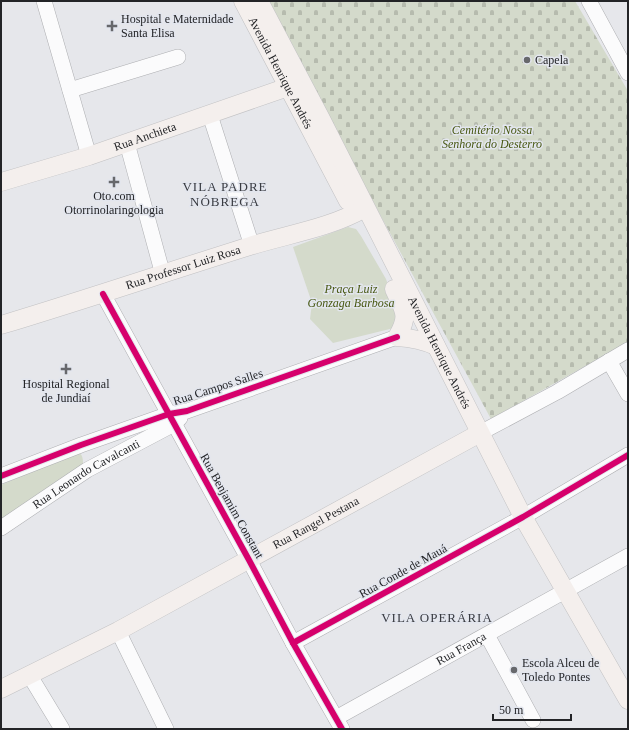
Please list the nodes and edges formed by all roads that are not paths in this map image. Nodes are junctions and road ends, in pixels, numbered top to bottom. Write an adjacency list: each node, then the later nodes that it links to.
1 (44, 1): 8 (street)
2 (243, 1): 7 (main road, Avenida Henrique Andrés)
3 (259, 1): 10 (main road, Avenida Henrique Andrés)
4 (589, 1): 6 (street)
5 (178, 56): 8 (street)
6 (628, 73)
7 (288, 87): 9 (main road, Rua Anchieta); 10 (main road); 14 (main road, Avenida Henrique Andrés)
8 (70, 90): 12 (street)
9 (210, 115): 11 (main road, Rua Anchieta); 15 (street)
10 (320, 117): 14 (main road, Avenida Henrique Andrés)
11 (127, 143): 12 (main road, Rua Anchieta); 16 (street)
12 (89, 156): 13 (main road, Rua Anchieta)
13 (1, 182)
14 (360, 211): 15 (main road, Rua Professor Luiz Rosa); 19 (main road, Avenida Henrique Andrés); 20 (main road, Avenida Henrique Andrés)
15 (252, 246): 16 (main road, Rua Professor Luiz Rosa)
16 (163, 275): 17 (main road, Rua Professor Luiz Rosa)
17 (103, 294): 18 (main road, Rua Professor Luiz Rosa); 24 (street, Rua Benjamim Constant)
18 (1, 325)
19 (397, 337): 20 (main road); 24 (street, Rua Campos Salles)
20 (436, 346): 25 (main road, Avenida Henrique Andrés)
21 (628, 350): 22 (street, Rua Rangel Pestana)
22 (609, 361): 23 (street); 25 (street, Rua Rangel Pestana)
23 (628, 394)
24 (172, 419): 26 (street, Rua Campos Salles); 28 (street, Rua Leonardo Cavalcanti); 33 (street, Rua Benjamim Constant)
25 (480, 433): 30 (main road, Avenida Henrique Andrés); 33 (main road, Rua Rangel Pestana)
26 (81, 445): 28 (street); 29 (street, Rua Campos Salles)
27 (628, 455): 30 (street, Rua Conde de Mauá)
28 (87, 470): 31 (street, Rua Leonardo Cavalcanti)
29 (1, 476)
30 (523, 517): 34 (main road, Avenida Henrique Andrés); 37 (street, Rua Conde de Mauá)
31 (1, 528)
32 (628, 556): 34 (street, Rua França)
33 (249, 560): 35 (main road, Rua Rangel Pestana); 37 (street, Rua Benjamim Constant)
34 (566, 591): 36 (street, Rua França); 40 (main road, Avenida Henrique Andrés)
35 (118, 631): 38 (main road, Rua Rangel Pestana); 44 (street)
36 (487, 635): 41 (street); 42 (street, Rua França)
37 (293, 643): 42 (street, Rua Benjamim Constant)
38 (30, 676): 39 (main road, Rua Rangel Pestana); 43 (street)
39 (1, 689)
40 (628, 700)
41 (533, 720)
42 (339, 724)
43 (62, 729)
44 (166, 729)

